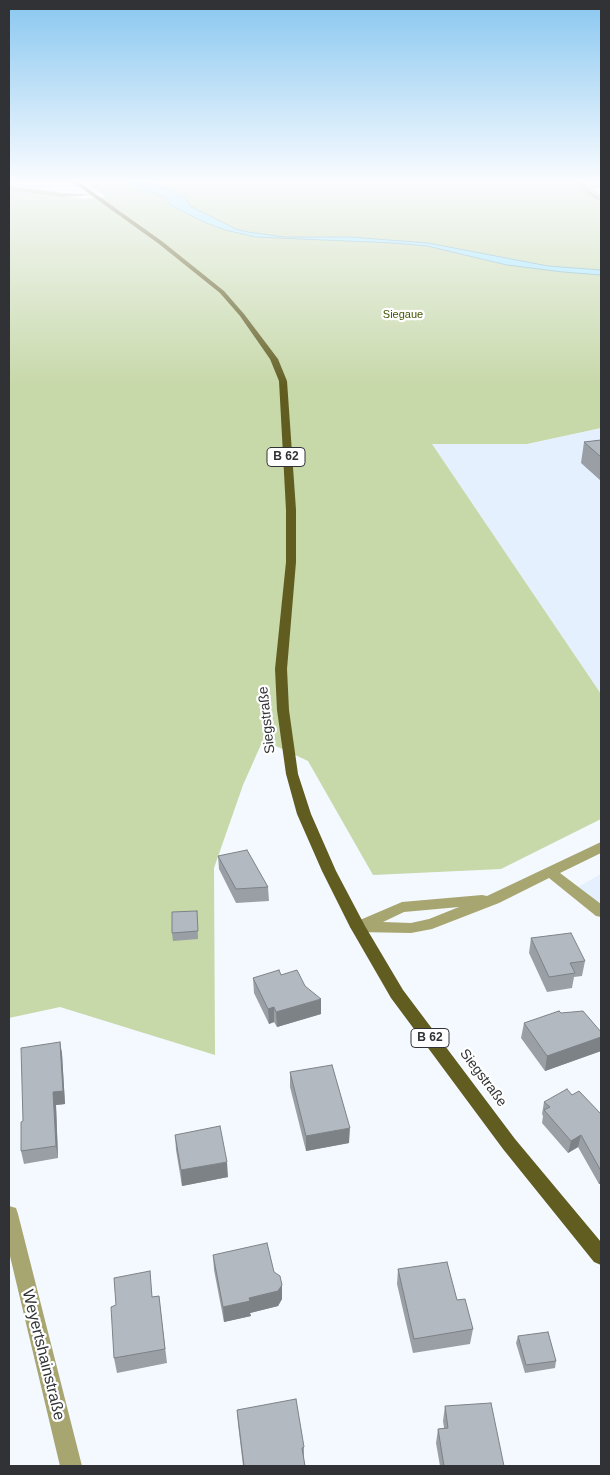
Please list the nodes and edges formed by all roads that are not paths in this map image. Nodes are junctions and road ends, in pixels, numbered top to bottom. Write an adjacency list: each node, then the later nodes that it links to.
1 (168, 249): 6 (main road, Siegstraße / B 62)
2 (601, 847): 3 (street)
3 (550, 872): 4 (street); 5 (street)
4 (494, 899): 6 (street); 6 (street)
5 (601, 912)
6 (358, 928): 8 (main road, Siegstraße / B 62)
7 (9, 1214): 9 (street, Weyertshainstraße)
8 (601, 1256)
9 (71, 1466)

